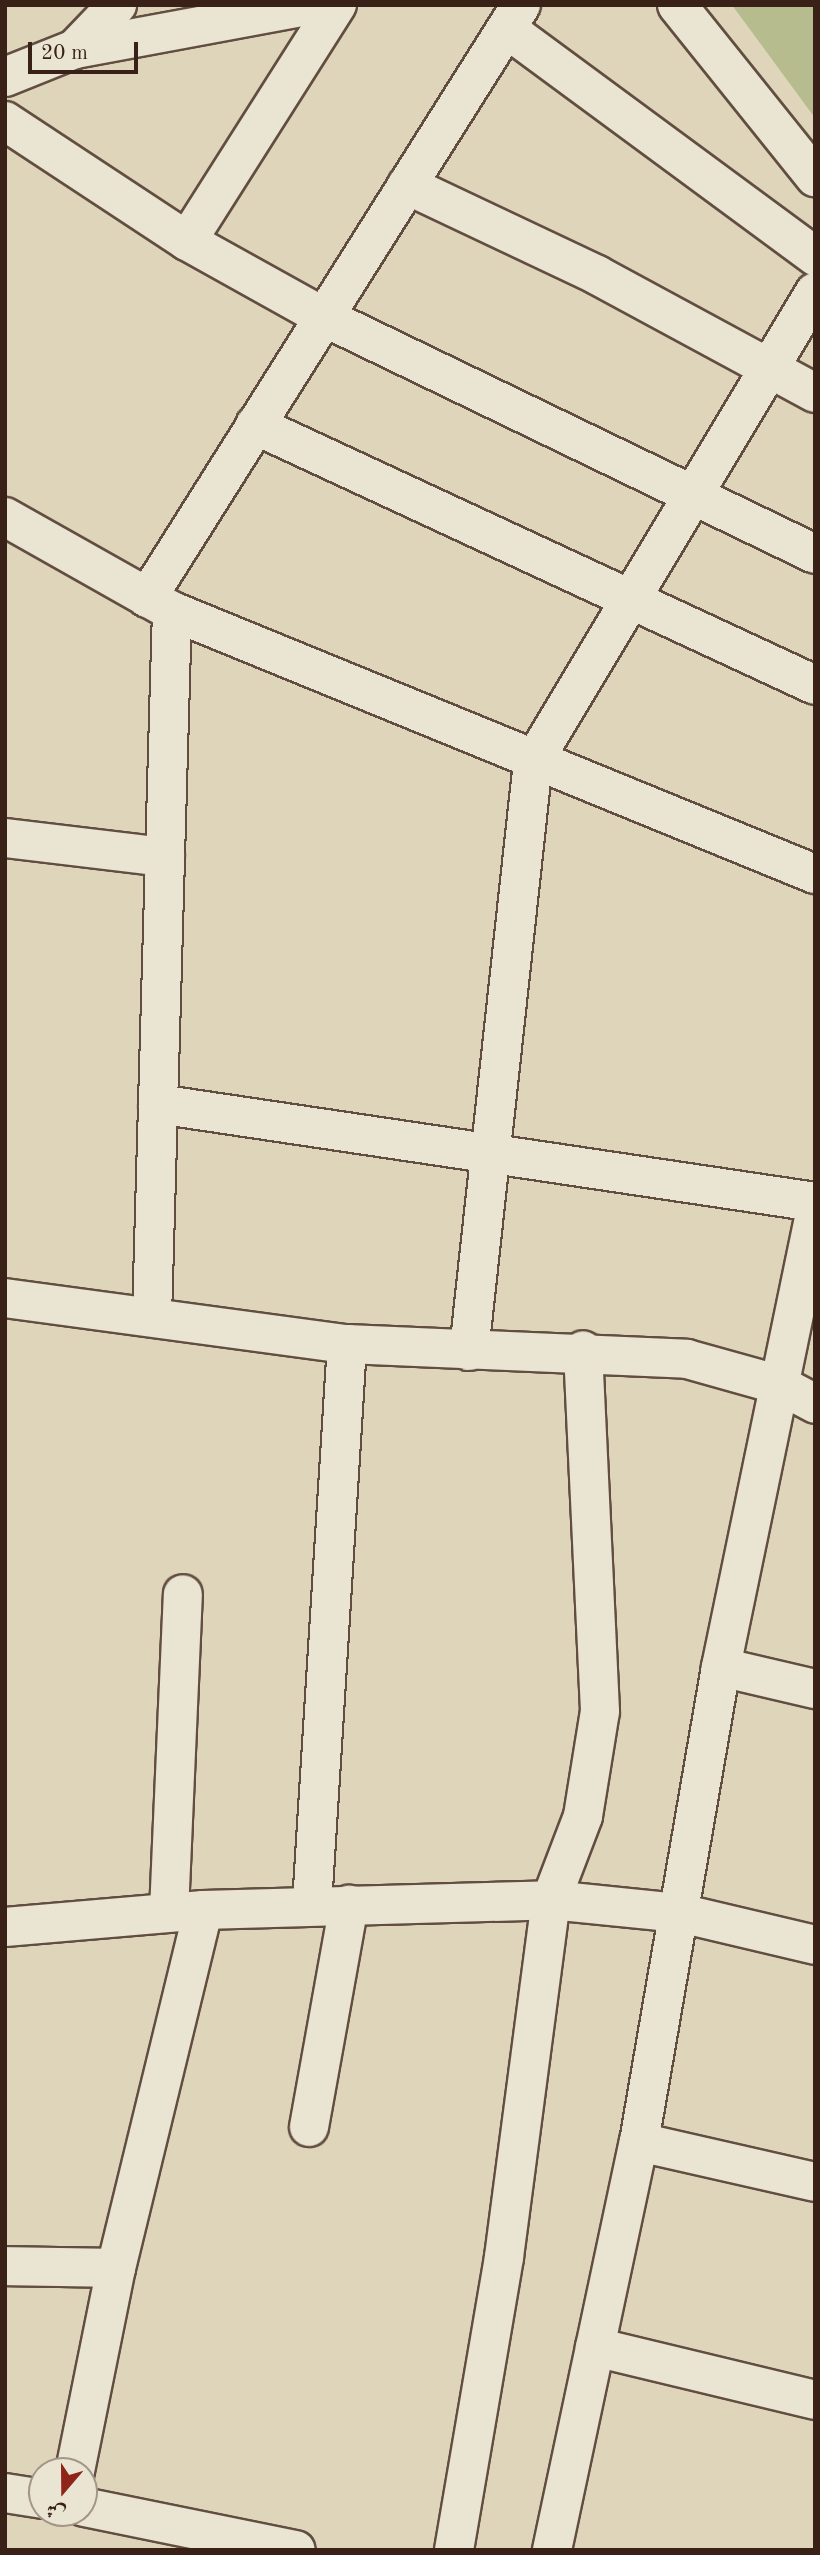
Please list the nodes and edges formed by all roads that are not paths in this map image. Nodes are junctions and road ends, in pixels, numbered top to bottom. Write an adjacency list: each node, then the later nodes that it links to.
1 (117, 5): 6 (street)
2 (312, 5): 6 (street)
3 (337, 5): 11 (street)
4 (677, 5): 9 (street)
5 (514, 17): 10 (street); 12 (street)
6 (75, 49): 7 (street)
7 (7, 73)
8 (5, 121): 11 (street)
9 (815, 177)
10 (407, 185): 14 (street); 15 (street)
11 (187, 241): 14 (street)
12 (815, 256)
13 (815, 292): 15 (street)
14 (322, 316): 17 (street); 18 (street)
15 (769, 368): 16 (street); 18 (street)
16 (815, 393)
17 (255, 425): 21 (street); 22 (street)
18 (690, 497): 20 (street); 21 (street)
19 (5, 517): 22 (street)
20 (815, 554)
21 (628, 597): 23 (street); 24 (street)
22 (160, 605): 24 (street); 26 (street)
23 (815, 685)
24 (533, 762): 27 (street); 29 (street)
25 (5, 838): 26 (street)
26 (165, 857): 28 (street)
27 (815, 874)
28 (158, 1104): 29 (street); 33 (street)
29 (491, 1150): 30 (street); 36 (street)
30 (815, 1202)
31 (815, 1215): 37 (street)
32 (5, 1298): 33 (street)
33 (152, 1317): 34 (street)
34 (347, 1344): 36 (street); 43 (street)
35 (583, 1350): 36 (street); 37 (street); 42 (street)
36 (469, 1351)
37 (779, 1385): 38 (street); 40 (street)
38 (815, 1404)
39 (183, 1594): 44 (street)
40 (721, 1667): 41 (street); 45 (street)
41 (815, 1689)
42 (551, 1900): 43 (street); 45 (street); 60 (street)
43 (331, 1905): 44 (street); 48 (street)
44 (186, 1911): 46 (street); 52 (street)
45 (680, 1913): 47 (street); 49 (street)
46 (5, 1927)
47 (815, 1945)
48 (309, 2127)
49 (639, 2142): 50 (street); 53 (street)
50 (815, 2182)
51 (5, 2266): 52 (street)
52 (116, 2268): 55 (street)
53 (595, 2347): 54 (street); 61 (street)
54 (815, 2400)
55 (78, 2457)
56 (5, 2493): 57 (street)
57 (28, 2497)
58 (98, 2510): 59 (street)
59 (296, 2550)
60 (454, 2550)
61 (552, 2550)

